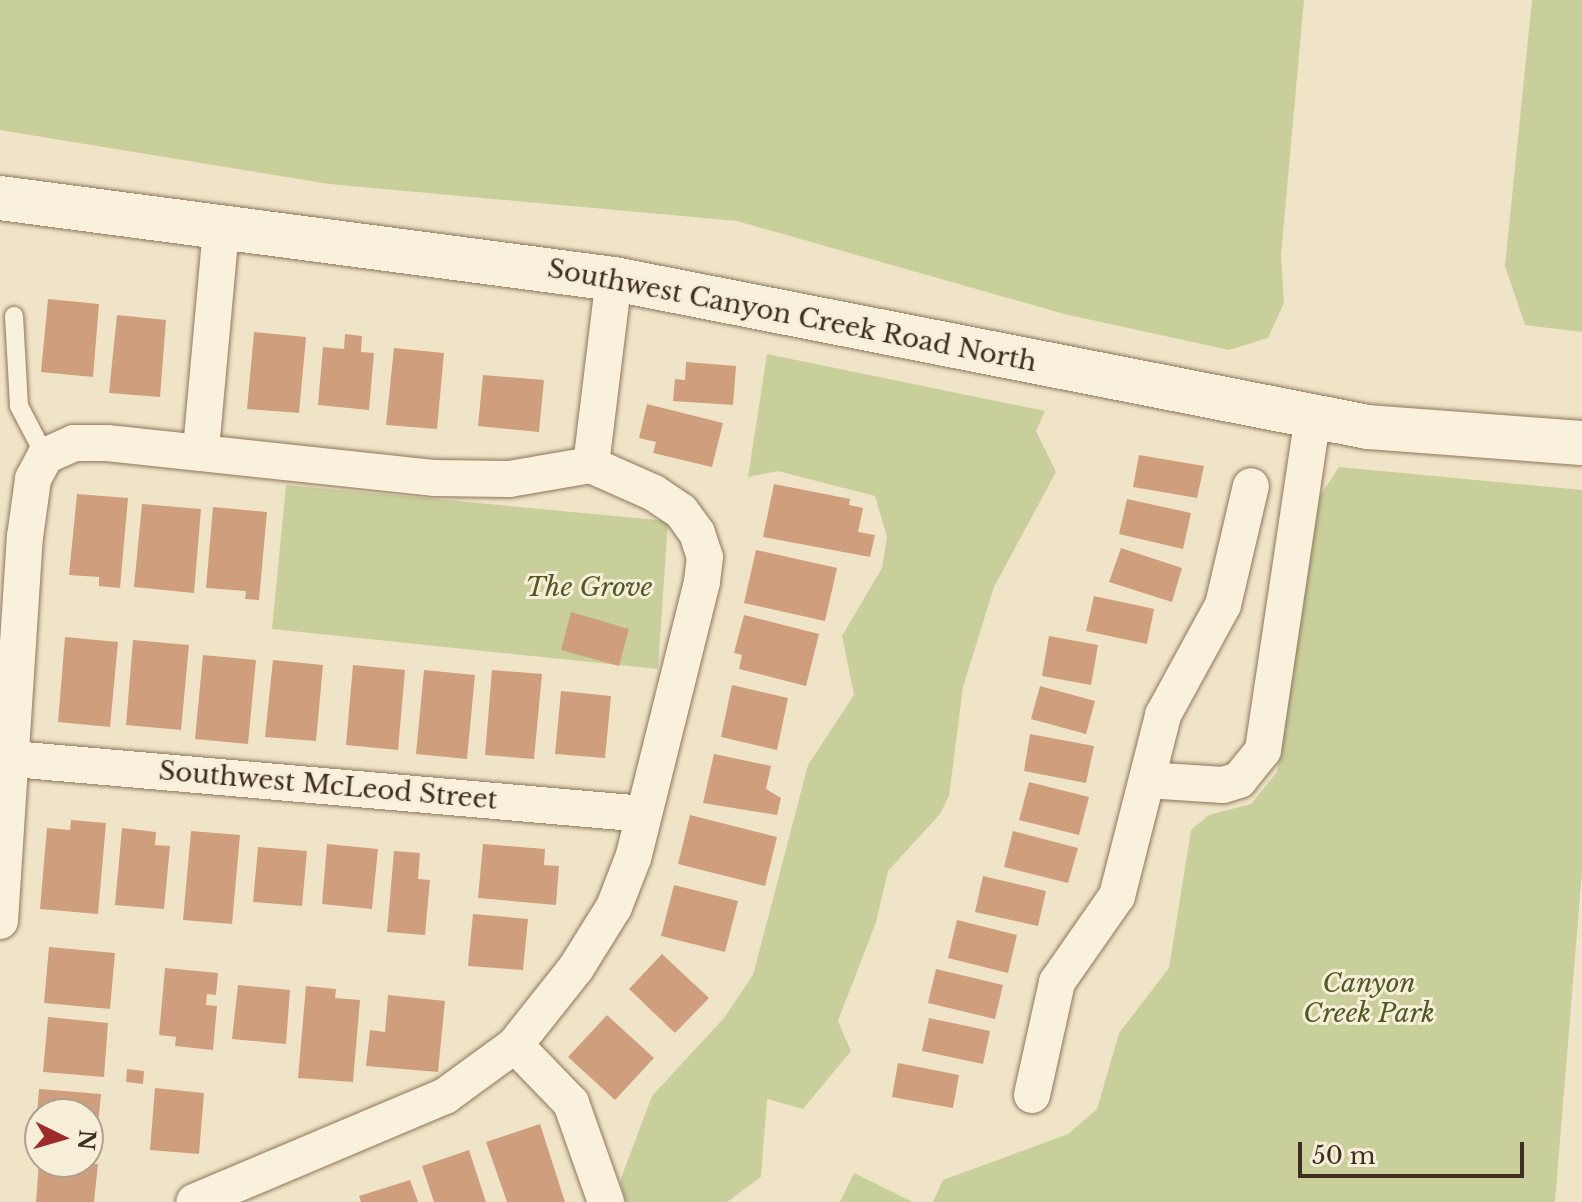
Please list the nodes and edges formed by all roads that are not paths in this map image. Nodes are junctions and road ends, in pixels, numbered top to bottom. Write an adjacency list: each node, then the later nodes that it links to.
1 (0, 198): 2 (main road, Southwest Canyon Creek Road North)
2 (221, 231): 3 (main road, Southwest Canyon Creek Road North); 7 (street)
3 (614, 279): 5 (main road, Southwest Canyon Creek Road North); 9 (street)
4 (14, 316): 8 (lane)
5 (1313, 416): 6 (main road, Southwest Canyon Creek Road North); 12 (street)
6 (1582, 443)
7 (201, 449): 8 (street); 9 (street)
8 (45, 456): 11 (street)
9 (591, 465): 13 (street)
10 (1251, 486): 12 (street)
11 (13, 759): 13 (street, Southwest McLeod Street); 14 (street)
12 (1147, 780): 16 (street)
13 (644, 814): 15 (street)
14 (0, 921)
15 (515, 1045): 17 (street); 18 (street)
16 (1032, 1095)
17 (194, 1202)
18 (606, 1202)

